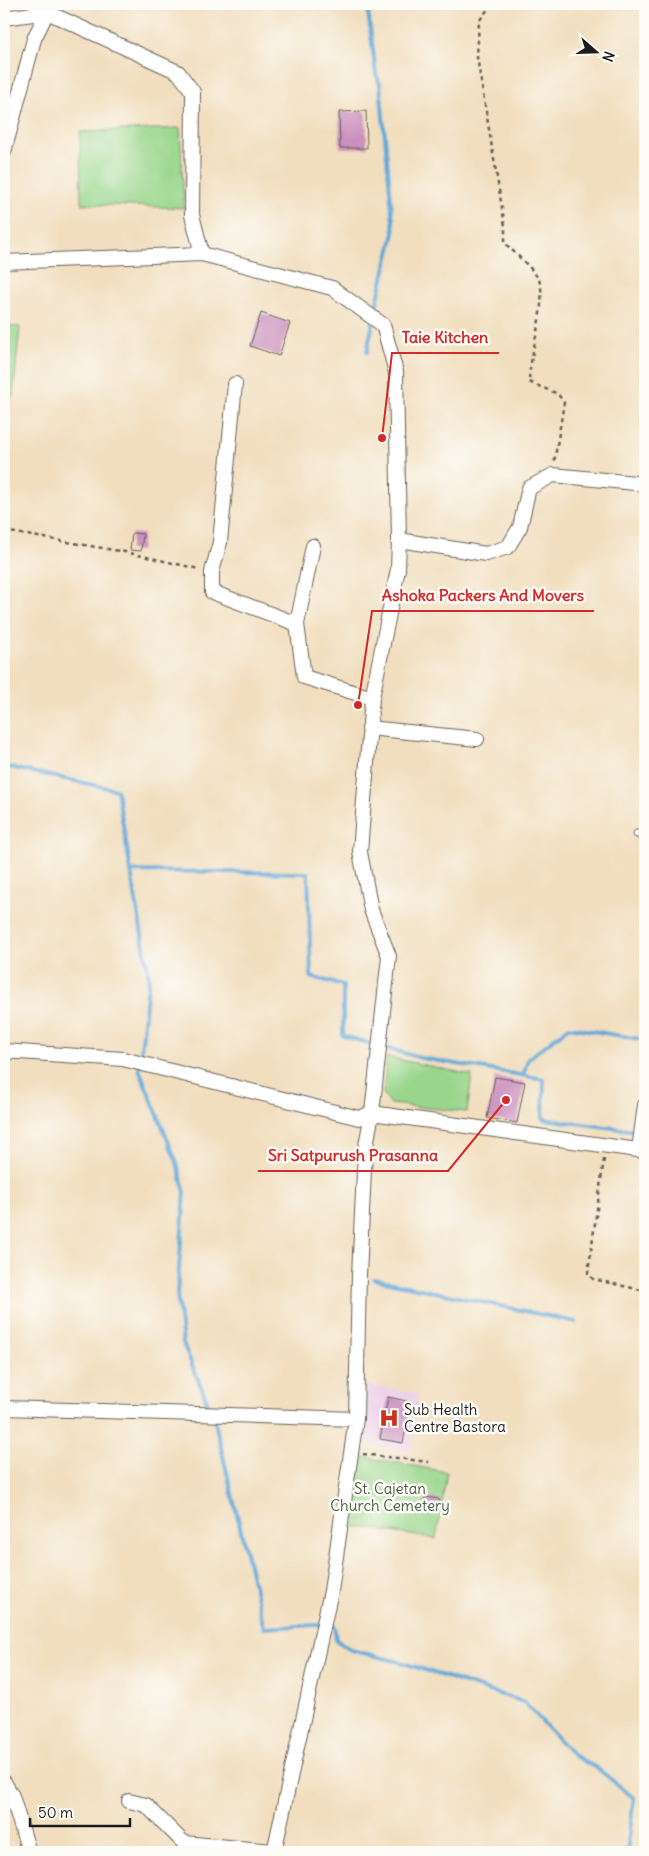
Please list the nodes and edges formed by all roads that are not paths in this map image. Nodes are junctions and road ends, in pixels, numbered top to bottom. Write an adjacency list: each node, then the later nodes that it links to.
1 (48, 8): 2 (street); 3 (street); 4 (street)
2 (4, 18)
3 (4, 152)
4 (202, 254): 5 (street); 8 (street)
5 (4, 262)
6 (235, 384): 10 (street)
7 (645, 484): 8 (street)
8 (399, 540): 11 (street)
9 (313, 546): 10 (street)
10 (297, 624): 11 (street)
11 (372, 698): 12 (street)
12 (369, 728): 13 (street); 18 (street)
13 (477, 739)
14 (637, 834): 15 (lane)
15 (645, 835)
16 (4, 1051): 18 (street)
17 (645, 1105): 19 (street)
18 (372, 1113): 19 (street); 21 (street)
19 (642, 1150)
20 (4, 1408): 21 (street)
21 (356, 1419): 25 (street)
22 (4, 1782): 24 (street)
23 (129, 1801): 25 (street)
24 (29, 1852)
25 (274, 1852)

